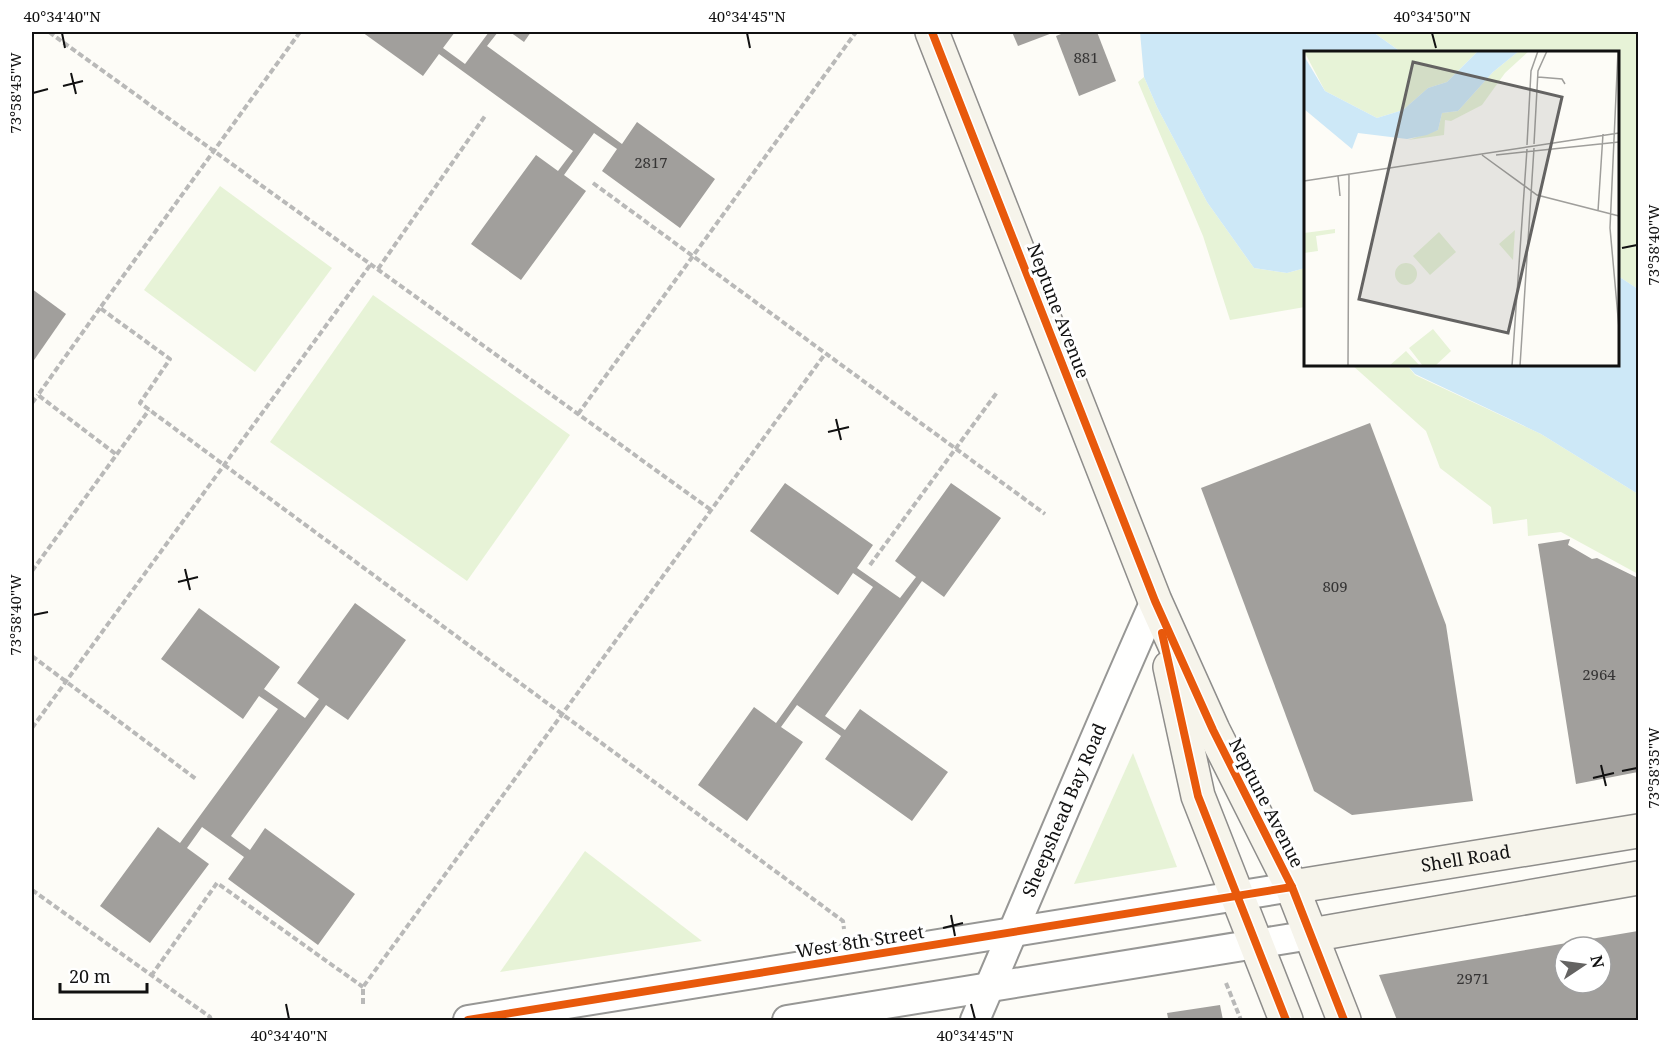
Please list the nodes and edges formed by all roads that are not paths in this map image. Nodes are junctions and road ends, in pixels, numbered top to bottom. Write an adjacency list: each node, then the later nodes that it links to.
1 (932, 32): 2 (main road, Neptune Avenue)
2 (1155, 601): 5 (main road, Neptune Avenue); 6 (main road, Neptune Avenue); 7 (street, Sheepshead Bay Road)
3 (1638, 831): 5 (main road, Shell Road)
4 (1638, 878): 8 (main road)
5 (1292, 887): 6 (street, West 8th Street); 8 (main road, Neptune Avenue)
6 (1238, 897): 7 (street, West 8th Street); 9 (main road, Neptune Avenue)
7 (1013, 933): 10 (street, Sheepshead Bay Road); 11 (street, West 8th Street)
8 (1311, 935): 9 (street); 15 (main road, Neptune Avenue)
9 (1257, 944): 10 (street); 14 (main road, Neptune Avenue)
10 (989, 988): 12 (street); 13 (street, Sheepshead Bay Road)
11 (468, 1020)
12 (787, 1020)
13 (975, 1020)
14 (1286, 1020)
15 (1344, 1020)

